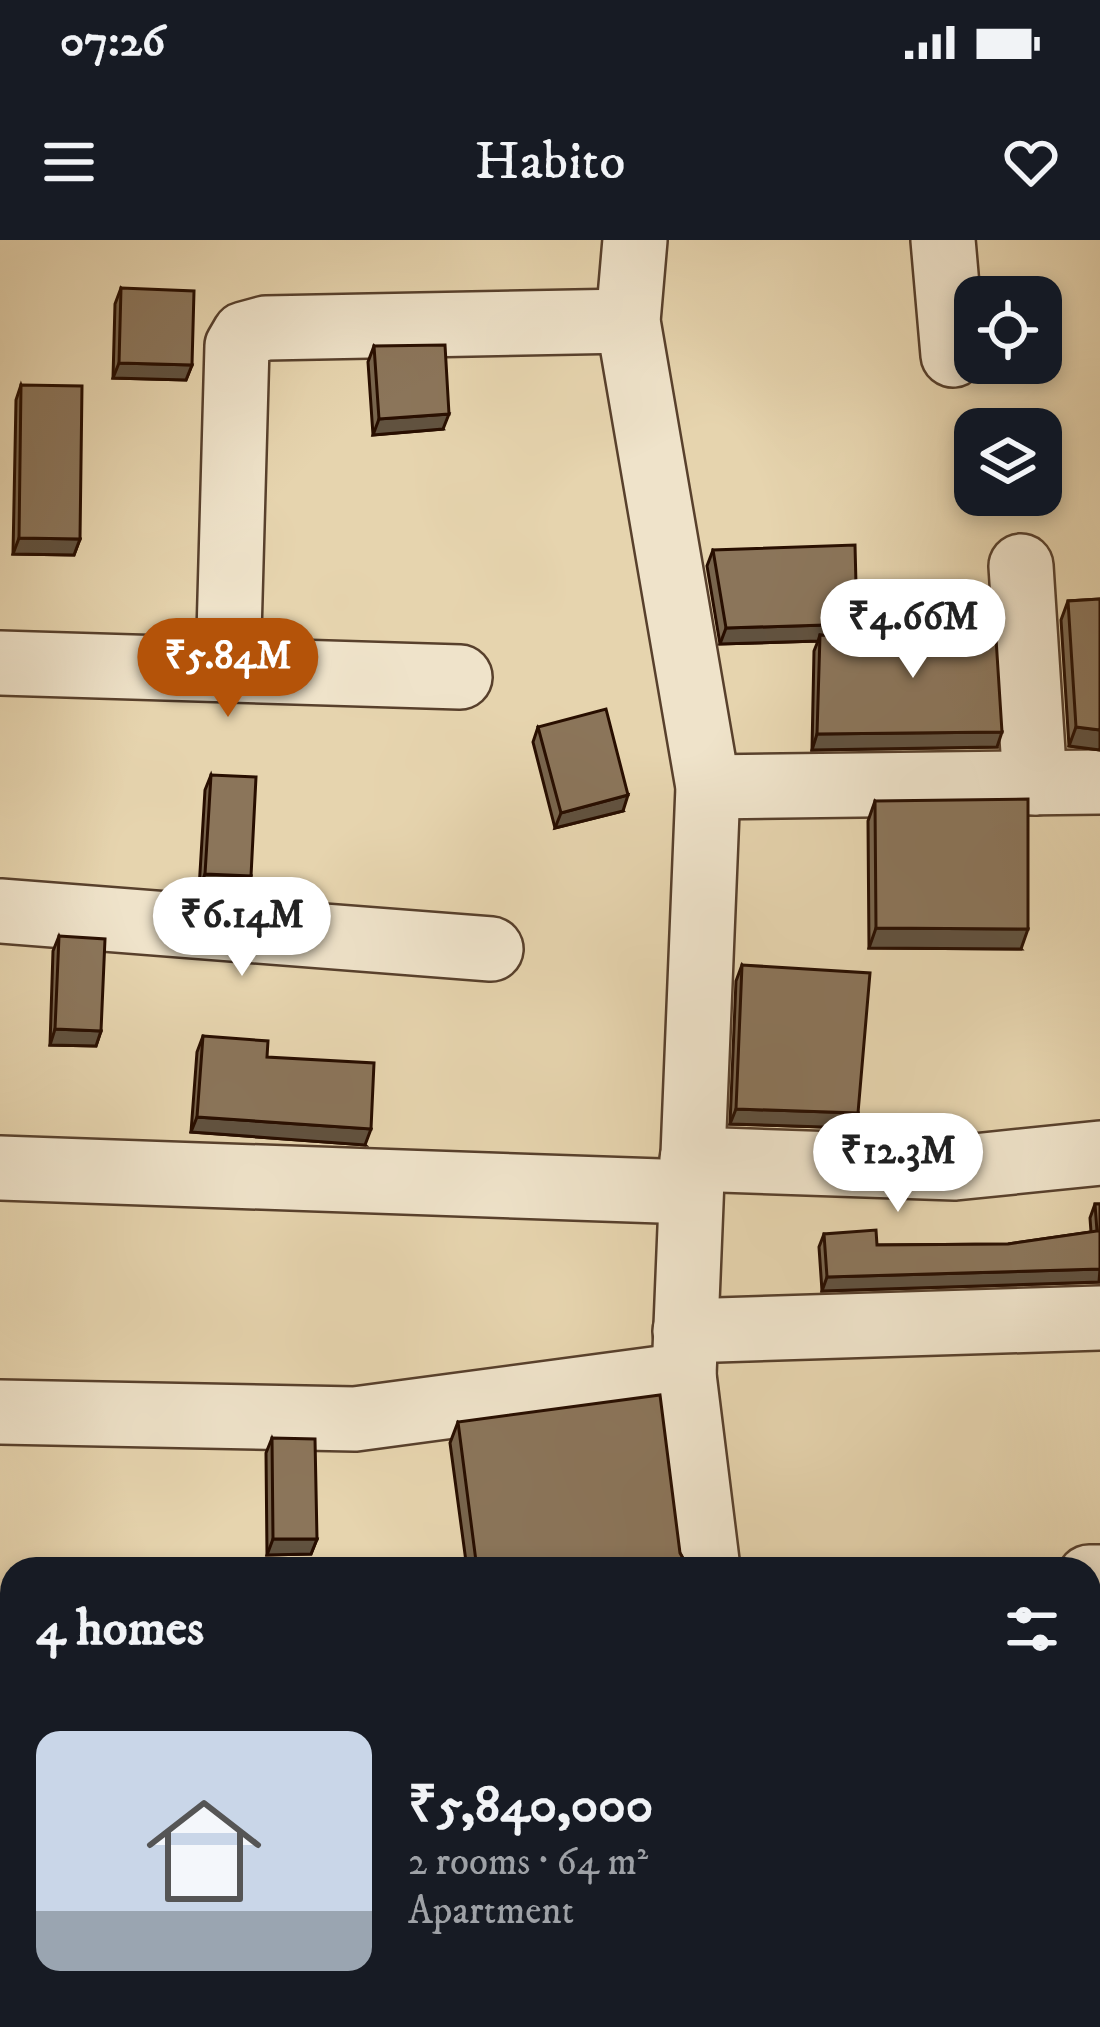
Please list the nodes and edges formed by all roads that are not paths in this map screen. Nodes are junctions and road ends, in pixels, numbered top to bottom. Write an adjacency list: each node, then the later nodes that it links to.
1 (635, 240): 3 (street)
2 (943, 240): 4 (street)
3 (628, 321): 7 (street); 11 (street)
4 (953, 355)
5 (1021, 566): 10 (street)
6 (0, 663): 7 (street)
7 (228, 670): 8 (street)
8 (460, 677)
9 (1100, 782): 10 (street)
10 (1035, 783): 11 (street)
11 (708, 787): 16 (street)
12 (0, 911): 13 (street)
13 (491, 949)
14 (1100, 1153): 16 (street)
15 (0, 1168): 16 (street)
16 (691, 1176): 18 (street)
17 (1100, 1318): 18 (street)
18 (685, 1353): 19 (street); 20 (street)
19 (0, 1412)
20 (707, 1557)

